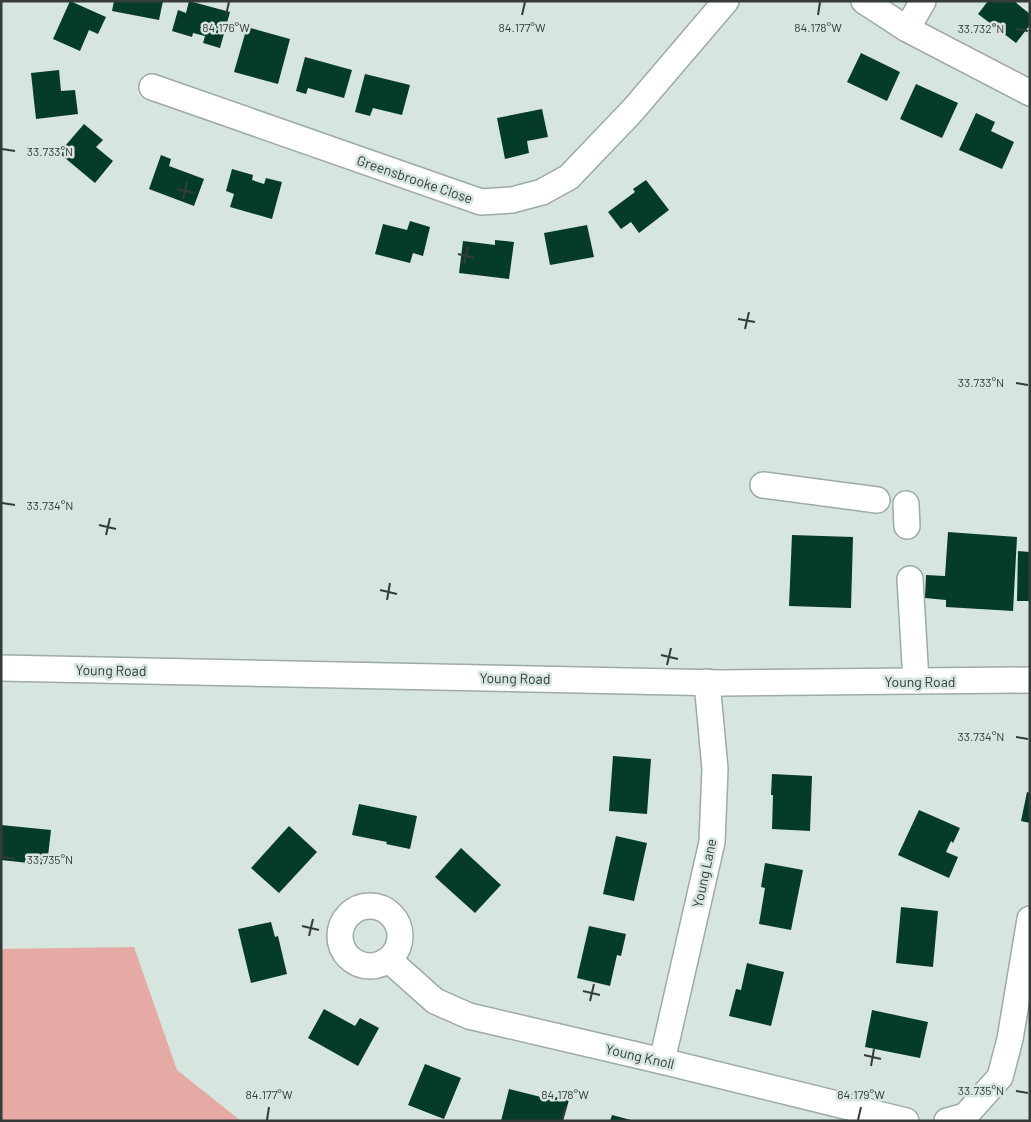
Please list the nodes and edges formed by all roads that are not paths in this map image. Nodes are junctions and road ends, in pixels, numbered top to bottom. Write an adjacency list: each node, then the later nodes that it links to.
1 (726, 1): 5 (street, Greensbrooke Close)
2 (864, 1): 4 (street)
3 (922, 1): 4 (street)
4 (907, 29): 6 (street)
5 (152, 87)
6 (1030, 93)
7 (762, 485): 8 (street)
8 (877, 500)
9 (910, 579): 12 (street)
10 (1, 668): 13 (street, Young Road)
11 (1030, 680): 12 (street, Young Road)
12 (916, 681): 13 (street, Young Road)
13 (707, 682): 16 (street, Young Lane)
14 (1030, 919): 18 (street)
15 (389, 960): 16 (street, Young Knoll)
16 (662, 1061): 17 (street, Young Knoll)
17 (906, 1121)
18 (947, 1121)

